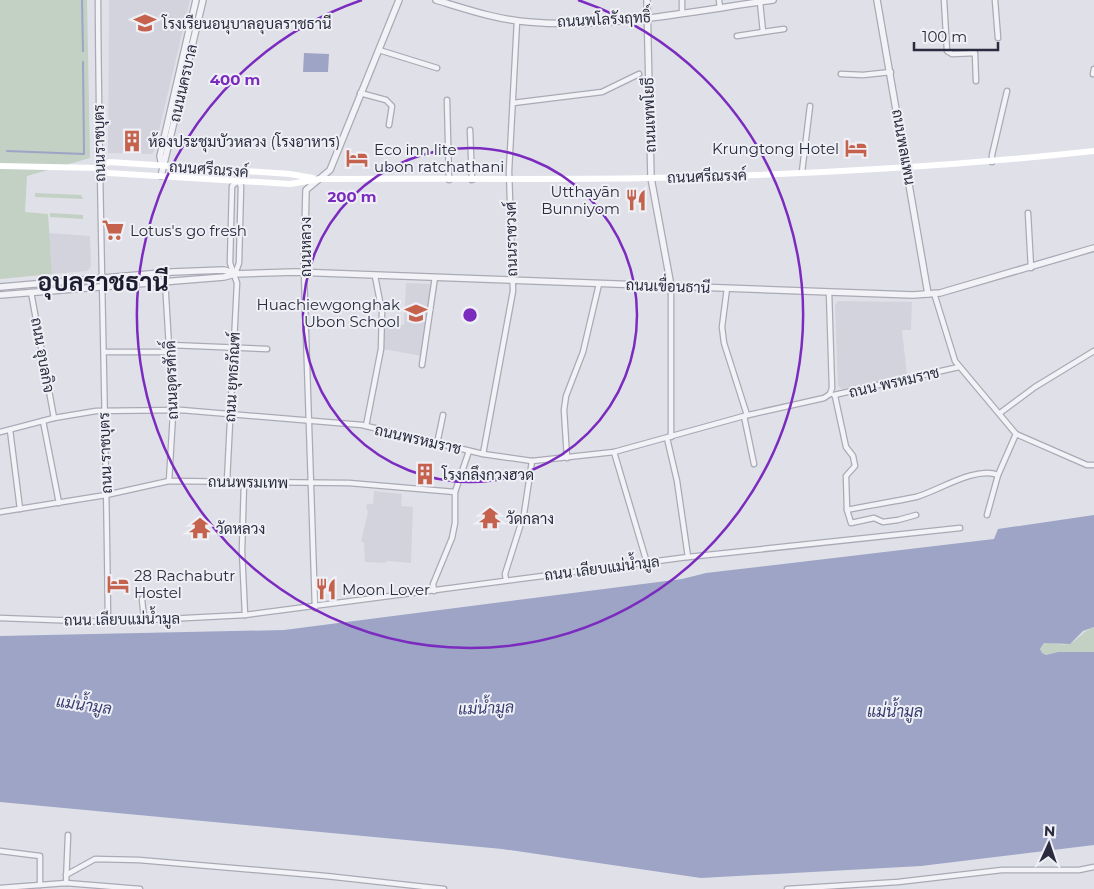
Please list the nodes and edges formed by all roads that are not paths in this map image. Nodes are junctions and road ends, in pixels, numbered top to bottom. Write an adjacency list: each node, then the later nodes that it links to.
1 (98, 0): 41 (street, ถนนราชบุตร)
2 (196, 0): 23 (street, ถนนนครบาล)
3 (203, 0): 23 (street, ถนนนครบาล)
4 (399, 0): 22 (street, ถนนหลวง)
5 (436, 0): 17 (street, ถนนพโลรังฤทธิ์)
6 (647, 0): 16 (street, ถนนเทพโยธี)
7 (682, 0): 15 (street)
8 (719, 0): 14 (street)
9 (773, 0): 13 (street, ถนนพโลรังฤทธิ์)
10 (877, 0): 25 (street, ถนนพลแพน)
11 (944, 0): 28 (street)
12 (995, 0): 21 (street)
13 (760, 2): 14 (street, ถนนพโลรังฤทธิ์); 19 (street)
14 (720, 8): 15 (street, ถนนพโลรังฤทธิ์)
15 (682, 13): 16 (street, ถนนพโลรังฤทธิ์)
16 (647, 17): 17 (street, ถนนพโลรังฤทธิ์); 45 (street, ถนนเทพโยธี)
17 (517, 21): 32 (street, ถนนราชวงศ์)
18 (784, 29): 19 (street)
19 (763, 32): 20 (street)
20 (737, 36)
21 (998, 38)
22 (379, 50): 24 (street); 30 (street, ถนนหลวง)
23 (187, 52): 39 (street, ถนนนครบาล)
24 (437, 68)
25 (891, 72): 27 (street); 40 (street, ถนนพลแพน)
26 (638, 74): 32 (street)
27 (841, 74)
28 (976, 81)
29 (1006, 91): 37 (street)
30 (360, 93): 34 (street); 46 (street, ถนนหลวง)
31 (447, 100): 48 (street)
32 (513, 103): 47 (street, ถนนราชวงศ์)
33 (810, 106): 43 (street)
34 (389, 125)
35 (470, 130): 49 (street)
36 (1094, 151): 37 (main road, ถนนศรีณรงค์)
37 (992, 162): 40 (main road, ถนนศรีณรงค์)
38 (0, 166): 41 (main road, ถนนศรีณรงค์)
39 (162, 166): 41 (main road, ถนนศรีณรงค์); 42 (main road, ถนนศรีณรงค์); 44 (street, ถนนนครบาล)
40 (906, 166): 43 (main road, ถนนศรีณรงค์); 71 (street, ถนนพลแพน)
41 (99, 168): 44 (main road, ถนนศรีณรงค์); 59 (street, ถนนราชบุตร)
42 (238, 172): 46 (main road, ถนนศรีณรงค์); 50 (street)
43 (802, 172): 45 (main road, ถนนศรีณรงค์)
44 (161, 176): 50 (main road, ถนนศรีณรงค์)
45 (651, 178): 47 (main road, ถนนศรีณรงค์); 65 (street, ถนนเทพโยธี)
46 (320, 179): 48 (main road, ถนนศรีณรงค์); 50 (main road, ถนนศรีณรงค์); 55 (street, ถนนหลวง)
47 (510, 179): 49 (main road, ถนนศรีณรงค์); 61 (street, ถนนราชวงศ์)
48 (450, 180): 49 (main road, ถนนศรีณรงค์)
49 (472, 180)
50 (238, 181): 56 (street); 56 (street)
51 (1028, 213): 53 (street)
52 (1094, 248): 53 (street, ถนนเขื่อนธานี)
53 (1031, 268): 71 (street, ถนนเขื่อนธานี)
54 (164, 273): 56 (street, ถนนเขื่อนธานี); 59 (street, ถนนเขื่อนธานี); 60 (street)
55 (304, 273): 56 (street, ถนนเขื่อนธานี); 57 (street, ถนนเขื่อนธานี); 89 (street, ถนนหลวง)
56 (235, 274): 60 (street, ถนนเขื่อนธานี); 73 (street, ถนน ยุทธภัณฑ์)
57 (374, 276): 58 (street, ถนนเขื่อนธานี); 90 (street)
58 (435, 277): 61 (street, ถนนเขื่อนธานี); 78 (street)
59 (101, 278): 62 (street, ถนนเขื่อนธานี); 64 (street, ถนนราชบุตร)
60 (165, 280): 64 (street, ถนนเขื่อนธานี); 72 (street, ถนนอุดรศักดิ์)
61 (512, 281): 63 (street, ถนนเขื่อนธานี); 98 (street, ถนนราชวงศ์)
62 (29, 284): 66 (street, ถนนเขื่อนธานี); 68 (street)
63 (599, 284): 65 (street, ถนนเขื่อนธานี); 99 (street)
64 (102, 285): 68 (street, ถนนเขื่อนธานี); 75 (street, ถนน ราชบุตร)
65 (671, 286): 67 (street, ถนนเขื่อนธานี); 94 (street, ถนนเทพโยธี)
66 (0, 287)
67 (727, 288): 69 (street, ถนนเขื่อนธานี); 86 (street)
68 (31, 291): 70 (street, ถนนเขื่อนธานี); 87 (street, ถนน อุบลกิจ)
69 (828, 292): 71 (street, ถนนเขื่อนธานี); 80 (street)
70 (0, 294)
71 (931, 294): 79 (street)
72 (170, 345): 73 (street); 76 (street, ถนนอุดรศักดิ์)
73 (233, 349): 74 (street); 84 (street, ถนน ยุทธภัณฑ์)
74 (267, 349)
75 (104, 352): 76 (street); 82 (street, ถนน ราชบุตร)
76 (171, 352): 81 (street, ถนนอุดรศักดิ์)
77 (1094, 352): 83 (street)
78 (422, 365)
79 (958, 367): 80 (street, ถนน พรหมราช); 83 (street)
80 (832, 395): 86 (street, ถนนพรหมราช); 112 (street)
81 (173, 410): 82 (street, ถนนพรหมราช); 84 (street, ถนนพรหมราช); 104 (street, ถนนอุดรศักดิ์)
82 (104, 412): 87 (street, ถนนพรหมราช); 109 (street, ถนน ราชบุตร)
83 (1000, 413): 93 (street)
84 (229, 415): 89 (street, ถนนพรหมราช); 105 (street, ถนน ยุทธภัณฑ์)
85 (443, 415): 95 (street)
86 (746, 416): 94 (street, ถนนพรหมราช); 101 (street)
87 (54, 418): 88 (street, ถนนพรหมราช)
88 (43, 421): 91 (street, ถนนพรหมราช); 110 (street)
89 (310, 422): 90 (street, ถนนพรหมราช); 107 (street, ถนนหลวง)
90 (366, 426): 95 (street, ถนนพรหมราช)
91 (10, 430): 92 (street, ถนนพรหมราช); 111 (street)
92 (0, 432)
93 (1016, 434): 102 (street); 103 (street)
94 (669, 438): 97 (street, ถนนพรหมราช); 117 (street, ถนนเทพโยธี)
95 (438, 444): 96 (street, ถนนพรหมราช)
96 (469, 451): 98 (street, ถนนพรหมราช); 108 (street)
97 (614, 452): 99 (street, ถนนพรหมราช); 118 (street)
98 (484, 454): 100 (street, ถนนพรหมราช)
99 (567, 458): 100 (street, ถนนพรหมราช)
100 (532, 461): 119 (street)
101 (754, 464)
102 (1094, 465)
103 (998, 475): 112 (street); 115 (street)
104 (169, 481): 105 (street, ถนนพรมเทพ); 109 (street, ถนนพรมเทพ)
105 (227, 481): 106 (street, ถนนพรมเทพ)
106 (244, 482): 107 (street, ถนนพรมเทพ); 123 (street)
107 (310, 482): 108 (street, ถนนพรมเทพ); 122 (street, ถนนหลวง)
108 (455, 492): 120 (street)
109 (106, 495): 110 (street, ถนนพรมเทพ); 126 (street, ถนน ราชบุตร)
110 (59, 503): 111 (street, ถนนพรมเทพ)
111 (20, 509): 113 (street, ถนนพรมเทพ)
112 (847, 510): 114 (street)
113 (0, 512)
114 (916, 515)
115 (987, 515)
116 (960, 528): 117 (street, ถนน เลียบแม่น้ำมูล)
117 (688, 558): 118 (street, ถนน เลียบแม่น้ำมูล)
118 (648, 563): 119 (street, ถนน เลียบแม่น้ำมูล)
119 (506, 580): 120 (street, ถนน เลียบแม่น้ำมูล)
120 (434, 591): 122 (street, ถนน เลียบแม่น้ำมูล)
121 (142, 599): 125 (street)
122 (315, 608): 123 (street, ถนน เลียบแม่น้ำมูล)
123 (245, 615): 125 (street, ถนน เลียบแม่น้ำมูล)
124 (0, 618): 126 (street, ถนน เลียบแม่น้ำมูล)
125 (144, 620): 126 (street, ถนน เลียบแม่น้ำมูล)
126 (108, 622)
127 (68, 835): 130 (street)
128 (0, 851): 132 (street)
129 (1094, 867): 138 (street)
130 (66, 875): 131 (street); 137 (street)
131 (66, 883): 132 (street); 133 (street)
132 (40, 885): 134 (street)
133 (93, 887): 135 (street)
134 (0, 888)
135 (132, 889): 136 (street)
136 (140, 889)
137 (444, 889)
138 (787, 889)

